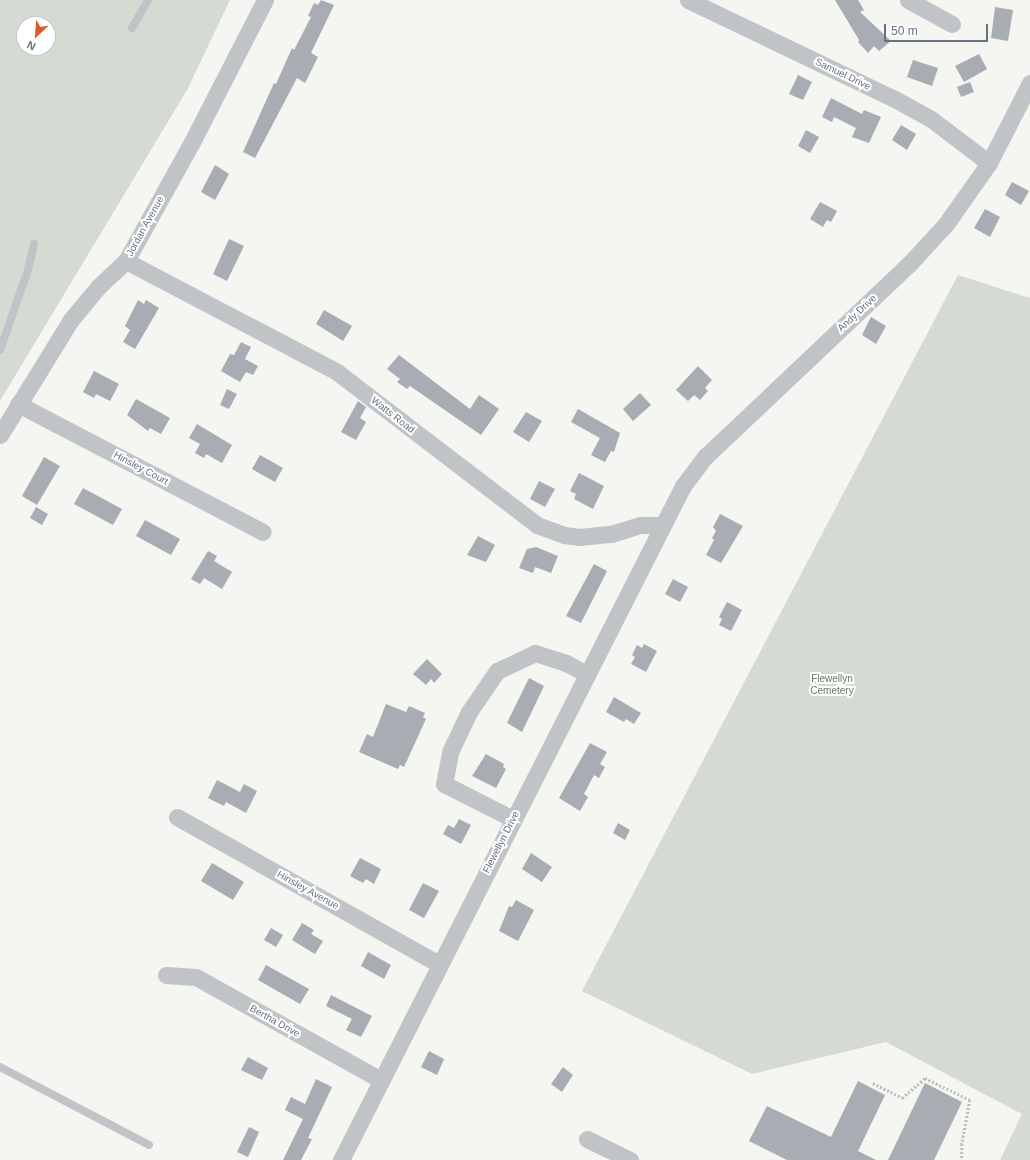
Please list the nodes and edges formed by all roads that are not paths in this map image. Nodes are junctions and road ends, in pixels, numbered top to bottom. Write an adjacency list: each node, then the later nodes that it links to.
1 (148, 0): 6 (lane)
2 (265, 0): 10 (street, Jordan Avenue)
3 (688, 0): 8 (street, Samuel Drive)
4 (908, 0): 5 (street)
5 (952, 24)
6 (132, 28)
7 (1030, 83): 8 (street, Andy Drive)
8 (989, 163): 14 (street, Andy Drive)
9 (34, 244): 11 (lane)
10 (126, 261): 12 (street, Jordan Avenue); 14 (street, Watts Road)
11 (0, 350)
12 (18, 404): 13 (street, Jordan Avenue); 15 (street, Hinsley Court)
13 (0, 435)
14 (662, 525): 16 (street, Flewellyn Drive)
15 (263, 532)
16 (587, 674): 18 (street, Flewellyn Drive); 18 (street)
17 (177, 817): 19 (street, Hinsley Avenue)
18 (513, 819): 19 (street, Flewellyn Drive)
19 (439, 964): 22 (street, Flewellyn Drive)
20 (166, 975): 22 (street, Bertha Drive)
21 (0, 1067): 24 (lane)
22 (381, 1080): 25 (street, Flewellyn Drive)
23 (587, 1139): 26 (street)
24 (149, 1145)
25 (341, 1160)
26 (630, 1160)

